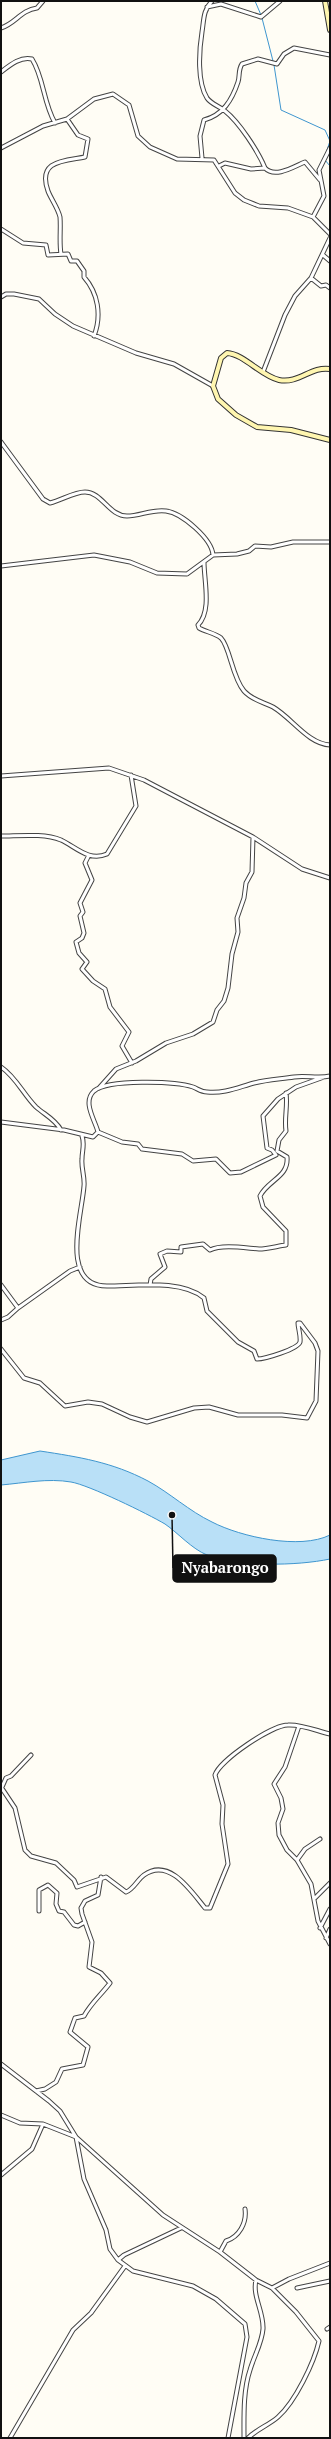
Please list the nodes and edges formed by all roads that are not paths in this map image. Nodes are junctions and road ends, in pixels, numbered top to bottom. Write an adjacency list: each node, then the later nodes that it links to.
1 (43, 1): 6 (street)
2 (212, 1): 5 (street)
3 (280, 1): 5 (street)
4 (325, 1): 7 (main road)
5 (207, 7): 10 (street)
6 (1, 28)
7 (330, 30)
8 (330, 55): 10 (street)
9 (1, 72): 12 (street)
10 (224, 110): 15 (street); 17 (street)
11 (67, 119): 12 (street); 15 (street); 23 (street)
12 (55, 122): 13 (street)
13 (1, 148)
14 (330, 148): 18 (street)
15 (202, 158): 16 (street)
16 (219, 166): 17 (street); 19 (street)
17 (265, 168): 18 (street)
18 (321, 181): 19 (street)
19 (313, 217): 21 (street)
20 (1, 229): 23 (street)
21 (330, 234)
22 (330, 238): 24 (street)
23 (61, 254): 29 (street)
24 (323, 255): 25 (street); 26 (street)
25 (330, 261)
26 (311, 278): 27 (street); 31 (street)
27 (330, 288)
28 (1, 297): 29 (street)
29 (94, 336): 32 (street)
30 (330, 369): 31 (main road)
31 (263, 372): 32 (main road)
32 (213, 386): 33 (main road)
33 (330, 440)
34 (1, 442): 36 (street)
35 (330, 542): 36 (street)
36 (213, 555): 37 (street)
37 (204, 561): 38 (street); 39 (street)
38 (1, 566)
39 (330, 745)
40 (131, 775): 41 (street); 43 (street); 44 (street)
41 (1, 776)
42 (1, 836): 44 (street)
43 (252, 837): 45 (street); 46 (street)
44 (89, 855): 46 (street)
45 (330, 878)
46 (132, 1063): 50 (street)
47 (1, 1067): 53 (street)
48 (330, 1076): 49 (street)
49 (324, 1077): 50 (street); 51 (street)
50 (99, 1088): 54 (street)
51 (286, 1093): 54 (street); 58 (street)
52 (1, 1122): 53 (street)
53 (61, 1130): 55 (street)
54 (98, 1132): 55 (street)
55 (82, 1136): 56 (street)
56 (80, 1267): 58 (street); 59 (street)
57 (1, 1285): 59 (street)
58 (150, 1285): 61 (street)
59 (18, 1308): 60 (street)
60 (1, 1320)
61 (1, 1349)
62 (298, 1726): 63 (street); 67 (street); 68 (street)
63 (330, 1734)
64 (31, 1755): 65 (street)
65 (2, 1787): 68 (street)
66 (320, 1839): 67 (street)
67 (297, 1860): 70 (street)
68 (101, 1877): 73 (street)
69 (330, 1883): 70 (street)
70 (314, 1899): 74 (street)
71 (330, 1909): 74 (street)
72 (39, 1911): 73 (street)
73 (85, 1922): 79 (street)
74 (320, 1928): 76 (street)
75 (330, 1929): 76 (street)
76 (326, 1938): 77 (street)
77 (330, 1944)
78 (1, 2064): 79 (street)
79 (36, 2091): 82 (street)
80 (1, 2115): 81 (street)
81 (43, 2124): 82 (street); 83 (street)
82 (76, 2137): 85 (street); 87 (street)
83 (1, 2175)
84 (245, 2209): 86 (street)
85 (181, 2228): 86 (street); 87 (street)
86 (220, 2252): 90 (street)
87 (118, 2260): 89 (street)
88 (330, 2263): 92 (street)
89 (125, 2266): 95 (street); 96 (street)
90 (256, 2280): 92 (street); 97 (street)
91 (330, 2281): 93 (street)
92 (272, 2288): 94 (street)
93 (297, 2288)
94 (251, 2437)
95 (10, 2438)
96 (228, 2438)
97 (244, 2438)

